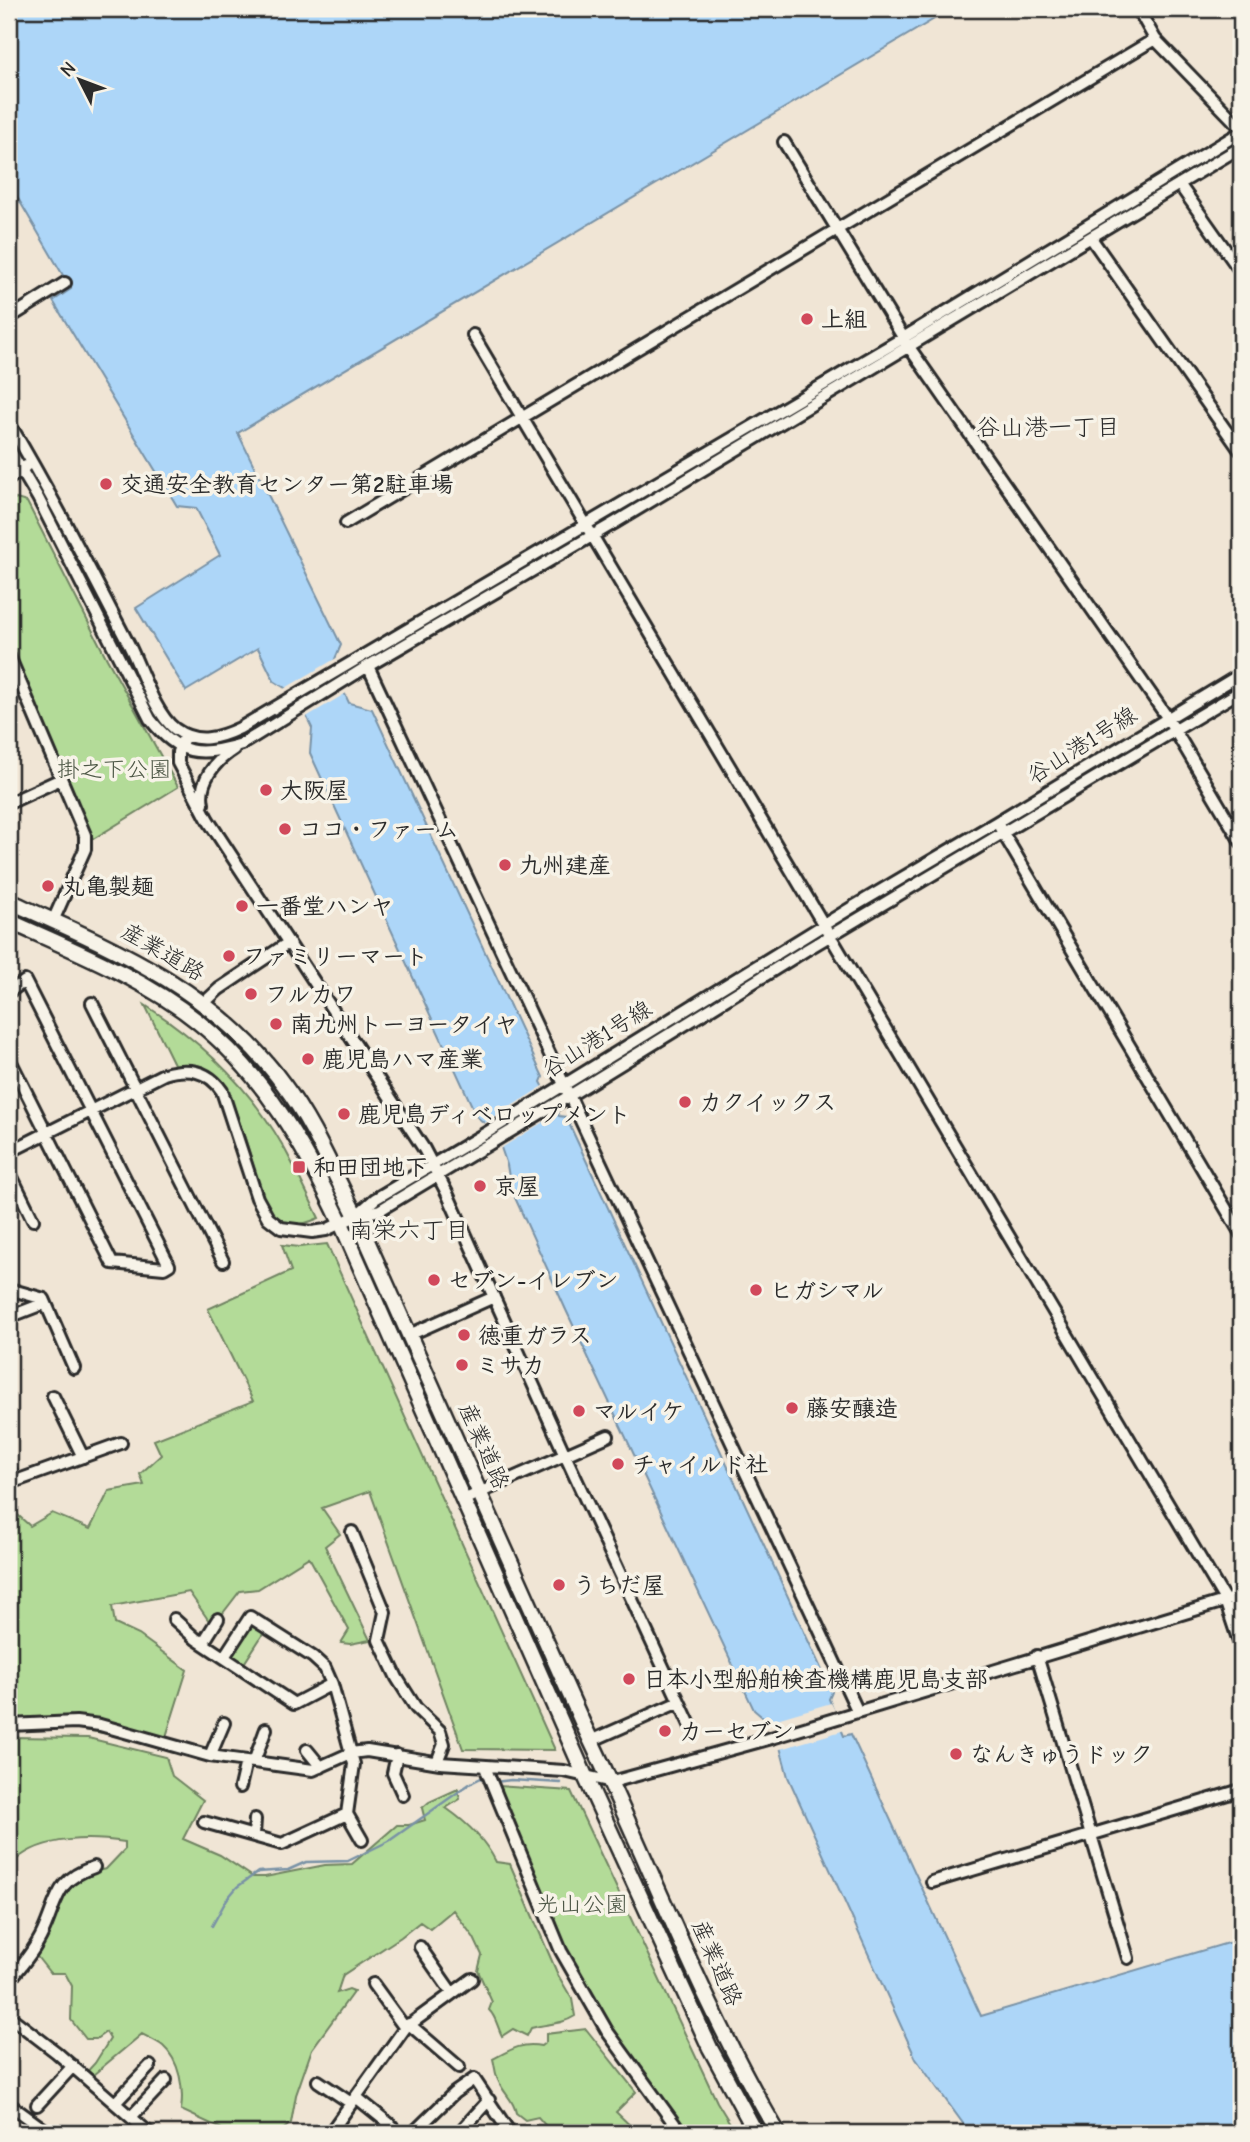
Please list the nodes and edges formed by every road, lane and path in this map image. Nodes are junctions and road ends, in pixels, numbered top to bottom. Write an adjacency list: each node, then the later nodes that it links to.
1 (1138, 9): 2 (street)
2 (1155, 39): 3 (street); 7 (street)
3 (1241, 130): 13 (street)
4 (784, 142): 7 (street)
5 (1241, 147): 6 (street)
6 (1180, 184): 8 (street); 9 (street)
7 (835, 229): 13 (street); 14 (street)
8 (1091, 238): 13 (street); 16 (street)
9 (1241, 272)
10 (65, 283): 11 (street)
11 (9, 318)
12 (473, 335): 14 (street)
13 (906, 343): 22 (street); 23 (street); 29 (street)
14 (522, 417): 21 (street); 22 (street)
15 (9, 423): 18 (street)
16 (1241, 448)
17 (9, 449): 19 (street)
18 (29, 461): 19 (street); 31 (street)
19 (16, 467): 20 (street); 33 (street)
20 (9, 479)
21 (345, 523)
22 (586, 523): 23 (street); 31 (street)
23 (593, 535): 25 (street); 43 (street)
24 (9, 656): 27 (street)
25 (368, 666): 32 (street); 50 (street)
26 (1241, 674): 29 (street, 谷山港1号線)
27 (14, 682): 34 (street)
28 (1241, 691): 30 (street, 谷山港1号線)
29 (1167, 717): 30 (street); 37 (street, 谷山港1号線)
30 (1175, 731): 38 (street, 谷山港1号線); 39 (street)
31 (186, 735): 33 (street)
32 (242, 744): 33 (street); 36 (street)
33 (181, 747): 36 (street)
34 (61, 779): 35 (street); 42 (street)
35 (9, 803)
36 (208, 820): 45 (street)
37 (997, 822): 38 (street); 43 (street, 谷山港1号線)
38 (1003, 833): 44 (street, 谷山港1号線); 62 (street)
39 (1241, 842)
40 (9, 901): 42 (main road, 産業道路)
41 (9, 921): 61 (main road, 産業道路)
42 (53, 921): 48 (main road, 産業道路)
43 (824, 924): 44 (street); 50 (street, 谷山港1号線)
44 (831, 935): 52 (street, 谷山港1号線); 80 (street)
45 (288, 943): 48 (street); 57 (street)
46 (9, 992): 53 (street)
47 (92, 1003): 51 (street)
48 (204, 1003): 59 (main road, 産業道路)
49 (9, 1058): 54 (street)
50 (564, 1085): 52 (street); 55 (street, 谷山港1号線)
51 (137, 1089): 53 (street, 谷山港1号線); 61 (street, 谷山港1号線); 63 (street)
52 (569, 1096): 55 (street, 谷山港1号線); 89 (street)
53 (92, 1112): 54 (street, 谷山港1号線); 54 (street)
54 (47, 1134): 56 (street, 谷山港1号線)
55 (488, 1139): 57 (street, 谷山港1号線)
56 (9, 1152)
57 (435, 1170): 59 (street, 谷山港1号線); 65 (street)
58 (9, 1171): 60 (street)
59 (356, 1216): 61 (street, 谷山港1号線); 68 (main road, 産業道路)
60 (33, 1220)
61 (341, 1223): 77 (main road, 産業道路)
62 (1241, 1234)
63 (223, 1261)
64 (9, 1289): 66 (street)
65 (494, 1297): 68 (street); 73 (street)
66 (46, 1303): 67 (street); 69 (street)
67 (9, 1317)
68 (408, 1335): 76 (main road, 産業道路)
69 (74, 1368)
70 (53, 1396): 74 (street)
71 (608, 1436): 73 (street)
72 (121, 1443): 74 (street)
73 (565, 1455): 76 (street); 88 (street)
74 (83, 1457): 75 (street)
75 (9, 1468)
76 (480, 1493): 77 (street); 94 (main road, 産業道路)
77 (463, 1500): 103 (main road, 産業道路)
78 (352, 1532): 100 (street)
79 (1241, 1596): 80 (street)
80 (1225, 1600): 84 (street); 85 (street)
81 (174, 1619): 83 (street)
82 (218, 1619): 83 (street)
83 (202, 1643): 86 (street)
84 (1241, 1648)
85 (1037, 1656): 89 (street); 112 (street)
86 (224, 1657): 87 (street); 87 (street)
87 (332, 1684): 96 (street)
88 (680, 1702): 92 (street); 94 (street)
89 (856, 1710): 104 (street)
90 (224, 1723): 98 (street)
91 (9, 1725): 98 (street)
92 (691, 1727)
93 (266, 1729): 99 (street)
94 (591, 1741): 104 (main road, 産業道路)
95 (307, 1751): 101 (street)
96 (351, 1753): 97 (street); 101 (street); 108 (street)
97 (397, 1755): 100 (street); 107 (street)
98 (210, 1756): 99 (street)
99 (250, 1761): 101 (street); 105 (street)
100 (437, 1762): 102 (street)
101 (321, 1767)
102 (488, 1775): 103 (street); 144 (street)
103 (585, 1776): 104 (street); 145 (main road, 産業道路)
104 (612, 1782): 146 (main road, 産業道路)
105 (240, 1787)
106 (1241, 1790): 112 (street)
107 (403, 1795)
108 (347, 1814): 111 (street); 113 (street)
109 (255, 1818): 111 (street)
110 (204, 1822): 111 (street)
111 (254, 1835)
112 (1091, 1835): 115 (street); 117 (street)
113 (362, 1840)
114 (93, 1867): 118 (street)
115 (932, 1882)
116 (420, 1947): 121 (street)
117 (1128, 1958)
118 (10, 1976)
119 (472, 1979): 121 (street)
120 (373, 1984): 123 (street)
121 (452, 1993): 123 (street)
122 (9, 2016): 124 (street)
123 (407, 2026): 126 (street); 129 (street)
124 (73, 2066): 131 (street); 133 (street)
125 (150, 2066): 131 (street)
126 (459, 2067)
127 (166, 2080): 134 (street)
128 (318, 2081): 129 (street)
129 (354, 2100): 136 (street); 140 (street)
130 (489, 2100): 141 (street); 142 (street); 143 (street)
131 (115, 2103): 134 (street)
132 (9, 2104): 135 (street)
133 (37, 2105)
134 (131, 2117): 139 (street)
135 (38, 2124): 137 (street); 138 (street)
136 (392, 2126)
137 (29, 2133)
138 (49, 2133)
139 (149, 2133)
140 (330, 2133)
141 (413, 2133)
142 (459, 2133)
143 (510, 2133)
144 (681, 2133)
145 (756, 2133)
146 (778, 2133)

